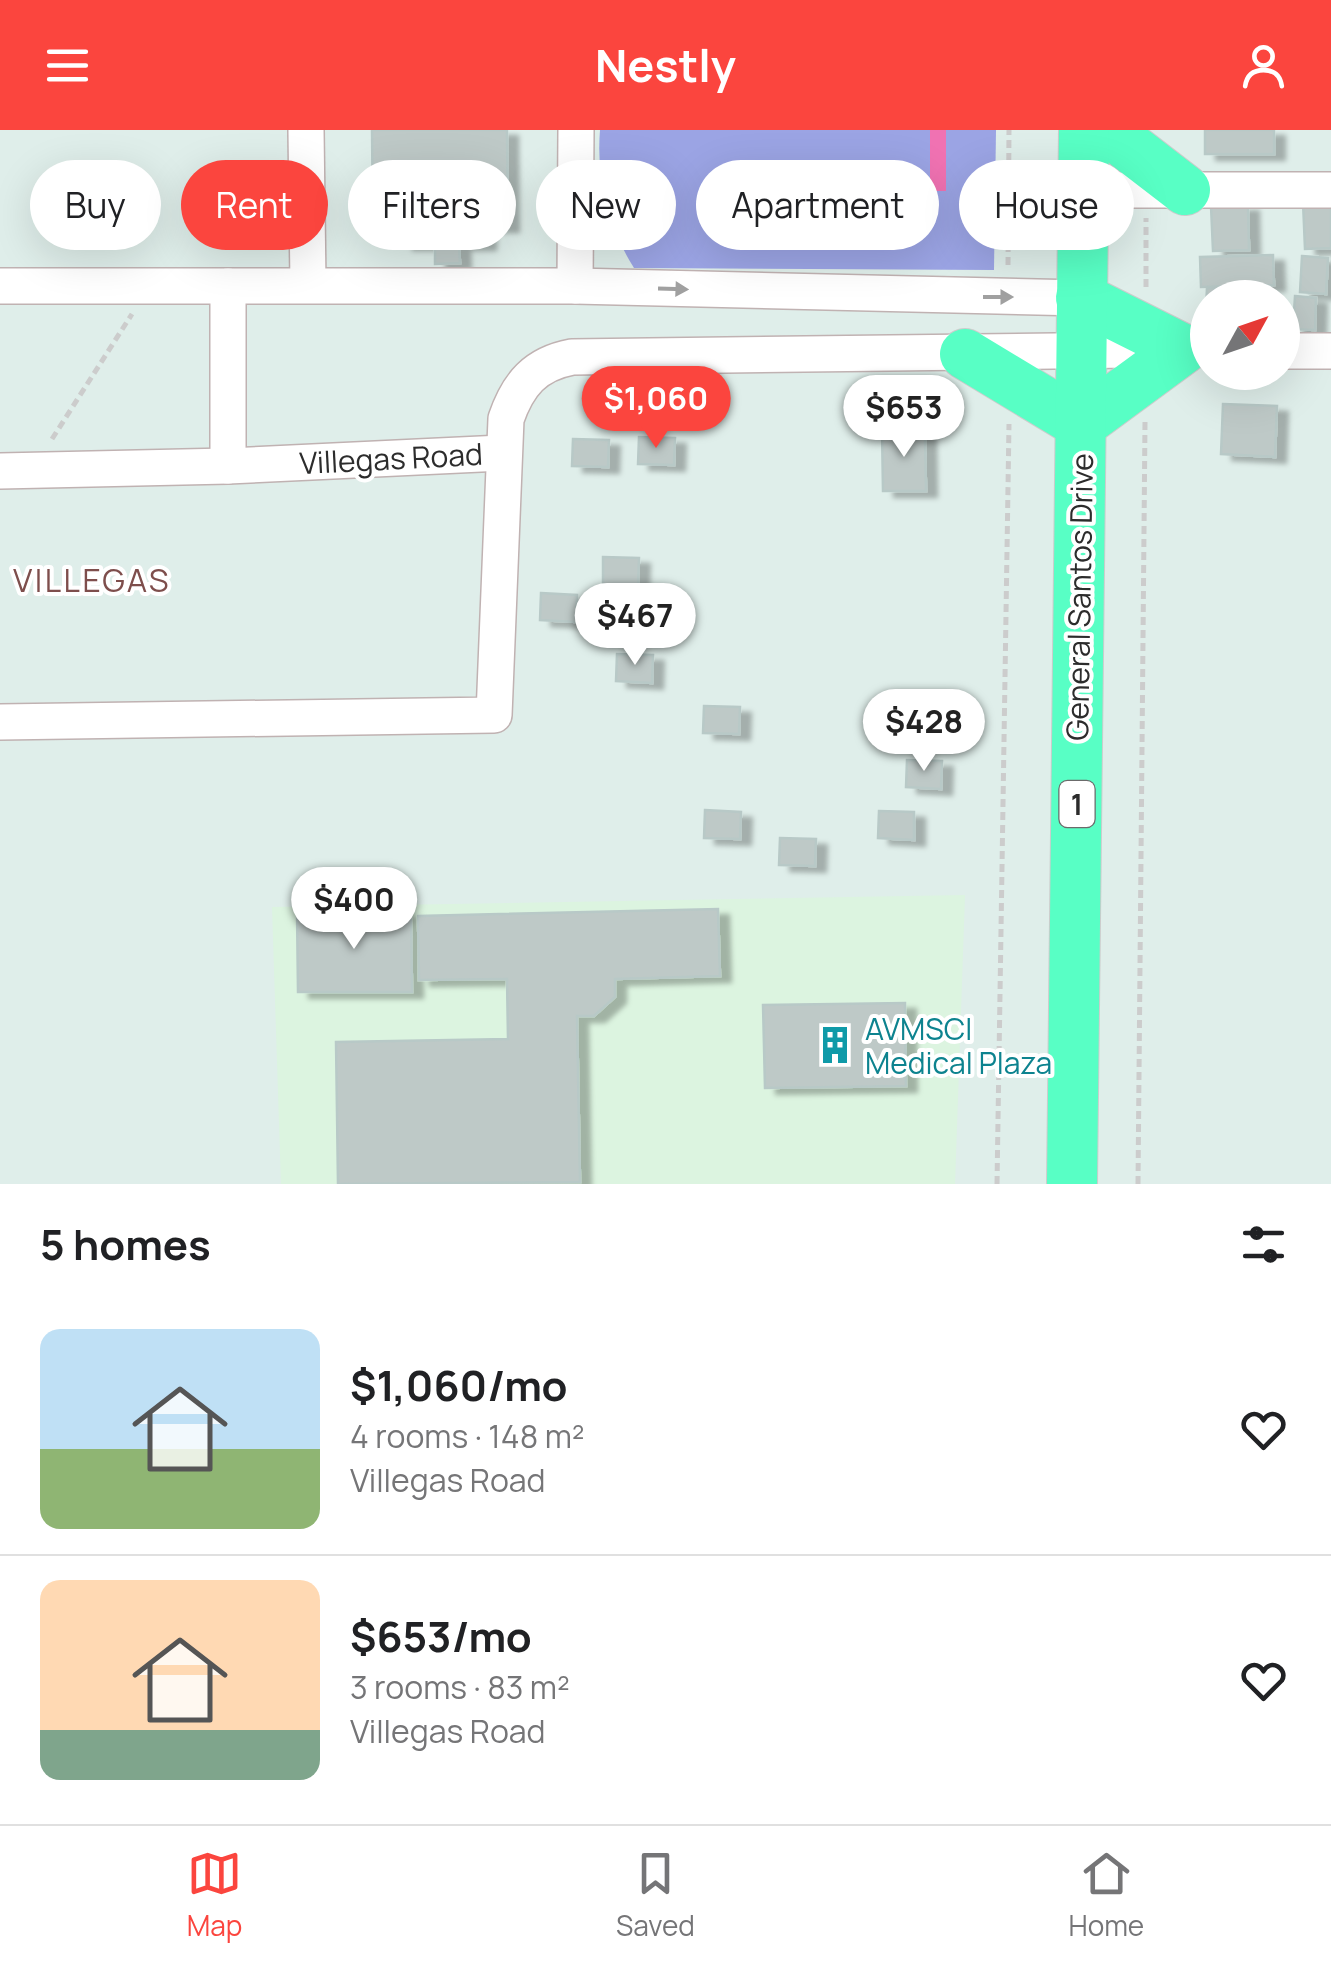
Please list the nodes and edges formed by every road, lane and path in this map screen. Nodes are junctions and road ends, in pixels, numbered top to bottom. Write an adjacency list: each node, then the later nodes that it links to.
1 (306, 130): 12 (street)
2 (576, 130): 16 (street)
3 (1008, 130): 11 (path)
4 (1084, 130): 6 (highway, General Santos Drive / 1)
5 (1107, 130): 8 (highway)
6 (1083, 160)
7 (1134, 190): 8 (street)
8 (1166, 190): 9 (street); 17 (path)
9 (1331, 190)
10 (1081, 250): 18 (highway, General Santos Drive / 1)
11 (1008, 273)
12 (308, 284): 15 (street); 16 (street)
13 (0, 286): 14 (street)
14 (150, 286): 15 (street); 31 (path)
15 (228, 286): 30 (street)
16 (575, 286): 18 (street, one-way to 18)
17 (1146, 286)
18 (1081, 298): 19 (highway); 24 (highway, General Santos Drive / 1)
19 (1190, 347)
20 (1190, 349): 24 (street, Villegas Road)
21 (1300, 350): 22 (street)
22 (1331, 351)
23 (1190, 352): 28 (highway)
24 (1081, 353): 25 (street, Villegas Road); 28 (highway, General Santos Drive / 1)
25 (964, 354): 28 (highway); 29 (street, Villegas Road)
26 (1145, 406): 35 (path)
27 (1009, 416): 33 (path)
28 (1081, 424): 34 (highway, General Santos Drive / 1)
29 (502, 453): 30 (street, Villegas Road); 32 (street)
30 (228, 466): 31 (street, Villegas Road)
31 (16, 471)
32 (0, 722)
33 (997, 1184)
34 (1072, 1184)
35 (1138, 1184)

